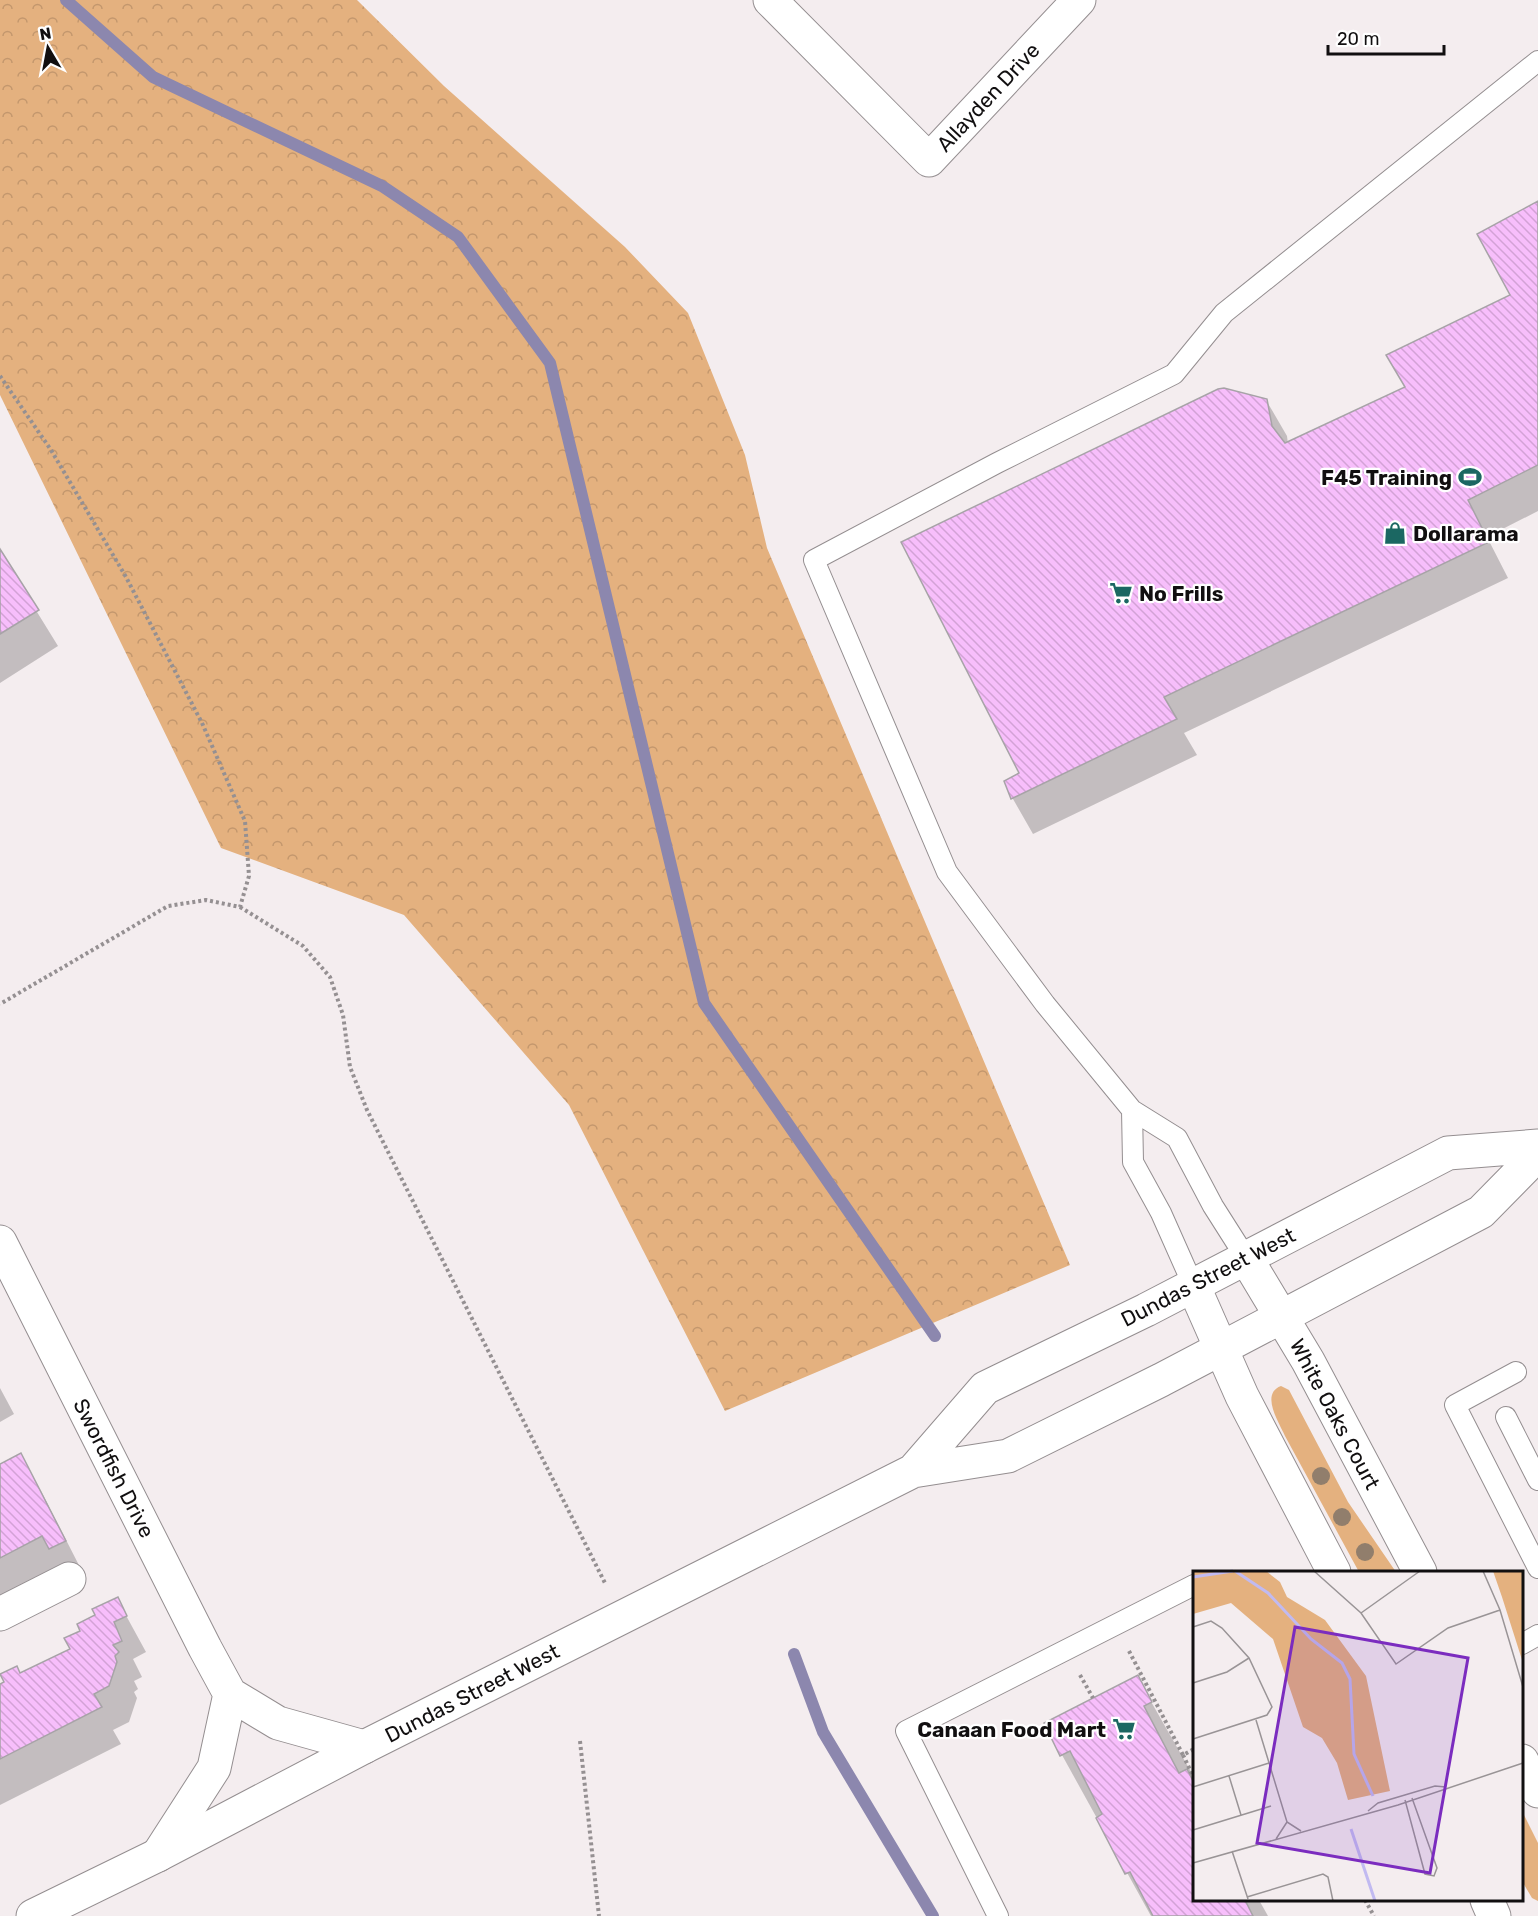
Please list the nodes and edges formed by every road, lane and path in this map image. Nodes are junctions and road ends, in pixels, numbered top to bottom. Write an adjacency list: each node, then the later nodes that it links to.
1 (770, 0): 2 (main road, Allayden Drive)
2 (1079, 0)
3 (1538, 62): 7 (lane)
4 (0, 376): 5 (path)
5 (240, 907): 6 (path); 25 (path)
6 (0, 1004)
7 (1132, 1110): 11 (lane); 12 (lane)
8 (1538, 1146): 11 (main road, Dundas Street West)
9 (1538, 1154): 13 (main road, Dundas Street West)
10 (0, 1242): 30 (main road, Swordfish Drive)
11 (1246, 1258): 12 (main road, Dundas Street West); 13 (main road, White Oaks Court)
12 (1193, 1286): 14 (main road); 17 (main road, Dundas Street West)
13 (1281, 1317): 14 (main road, Dundas Street West); 21 (main road, White Oaks Court)
14 (1221, 1349): 17 (main road, Dundas Street West); 20 (main road)
15 (1516, 1372): 19 (lane)
16 (1506, 1417): 18 (lane)
17 (913, 1471): 25 (main road, Dundas Street West)
18 (1538, 1480)
19 (1538, 1568)
20 (1333, 1571)
21 (1419, 1571)
22 (69, 1579): 24 (main road)
23 (1193, 1586): 44 (lane)
24 (0, 1614)
25 (622, 1618): 33 (main road, Dundas Street West)
26 (1538, 1635): 27 (lane)
27 (1523, 1643)
28 (1127, 1647): 35 (path)
29 (1079, 1672): 31 (path)
30 (230, 1694): 33 (main road); 39 (main road)
31 (1093, 1698)
32 (580, 1741): 43 (path)
33 (364, 1747): 39 (main road, Dundas Street West)
34 (1193, 1750): 35 (path)
35 (1183, 1755): 37 (path)
36 (1523, 1765): 38 (main road)
37 (1193, 1776)
38 (1538, 1791)
39 (158, 1855): 42 (main road, Dundas Street West)
40 (1366, 1901): 45 (path)
41 (1488, 1901): 46 (main road)
42 (33, 1916)
43 (599, 1916)
44 (998, 1916)
45 (1374, 1916)
46 (1494, 1916)

